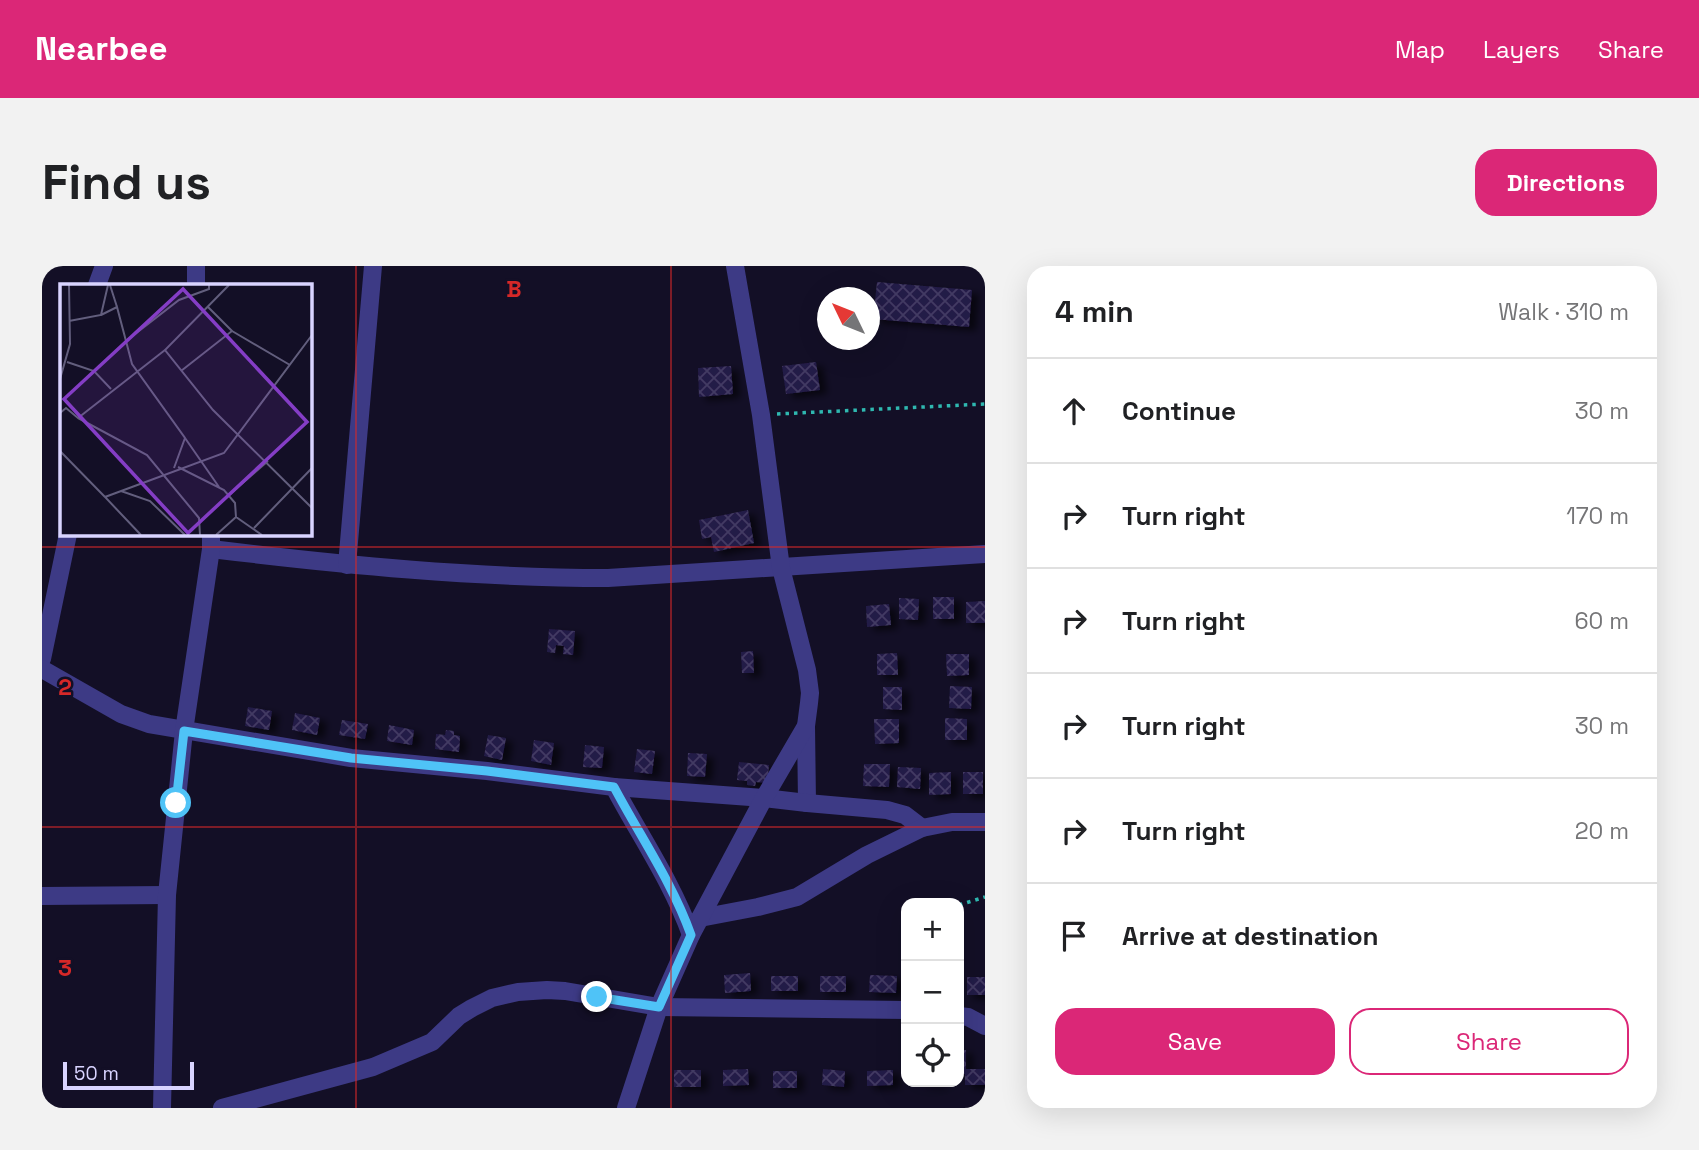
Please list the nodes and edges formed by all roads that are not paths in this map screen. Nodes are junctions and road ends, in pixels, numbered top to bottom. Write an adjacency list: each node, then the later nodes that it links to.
1 (104, 266): 5 (street)
2 (196, 266): 6 (street)
3 (373, 266): 10 (street)
4 (735, 266): 11 (street)
5 (97, 284)
6 (196, 284)
7 (68, 536): 12 (street)
8 (211, 541): 10 (street); 15 (street)
9 (985, 554): 11 (street)
10 (347, 565): 11 (street)
11 (781, 568): 14 (street)
12 (42, 659)
13 (42, 669): 15 (street)
14 (806, 726): 17 (street); 18 (street)
15 (184, 731): 16 (street); 21 (street)
16 (614, 787): 17 (street); 24 (street)
17 (764, 798): 18 (street); 23 (street)
18 (807, 803): 20 (street)
19 (985, 822): 20 (street)
20 (922, 828): 23 (street)
21 (167, 895): 22 (street); 29 (street)
22 (42, 896)
23 (700, 918): 24 (street)
24 (691, 935): 25 (street)
25 (659, 1007): 26 (street); 30 (street); 31 (street)
26 (901, 1010)
27 (964, 1017): 28 (street)
28 (985, 1026)
29 (162, 1108)
30 (222, 1108)
31 (626, 1108)

